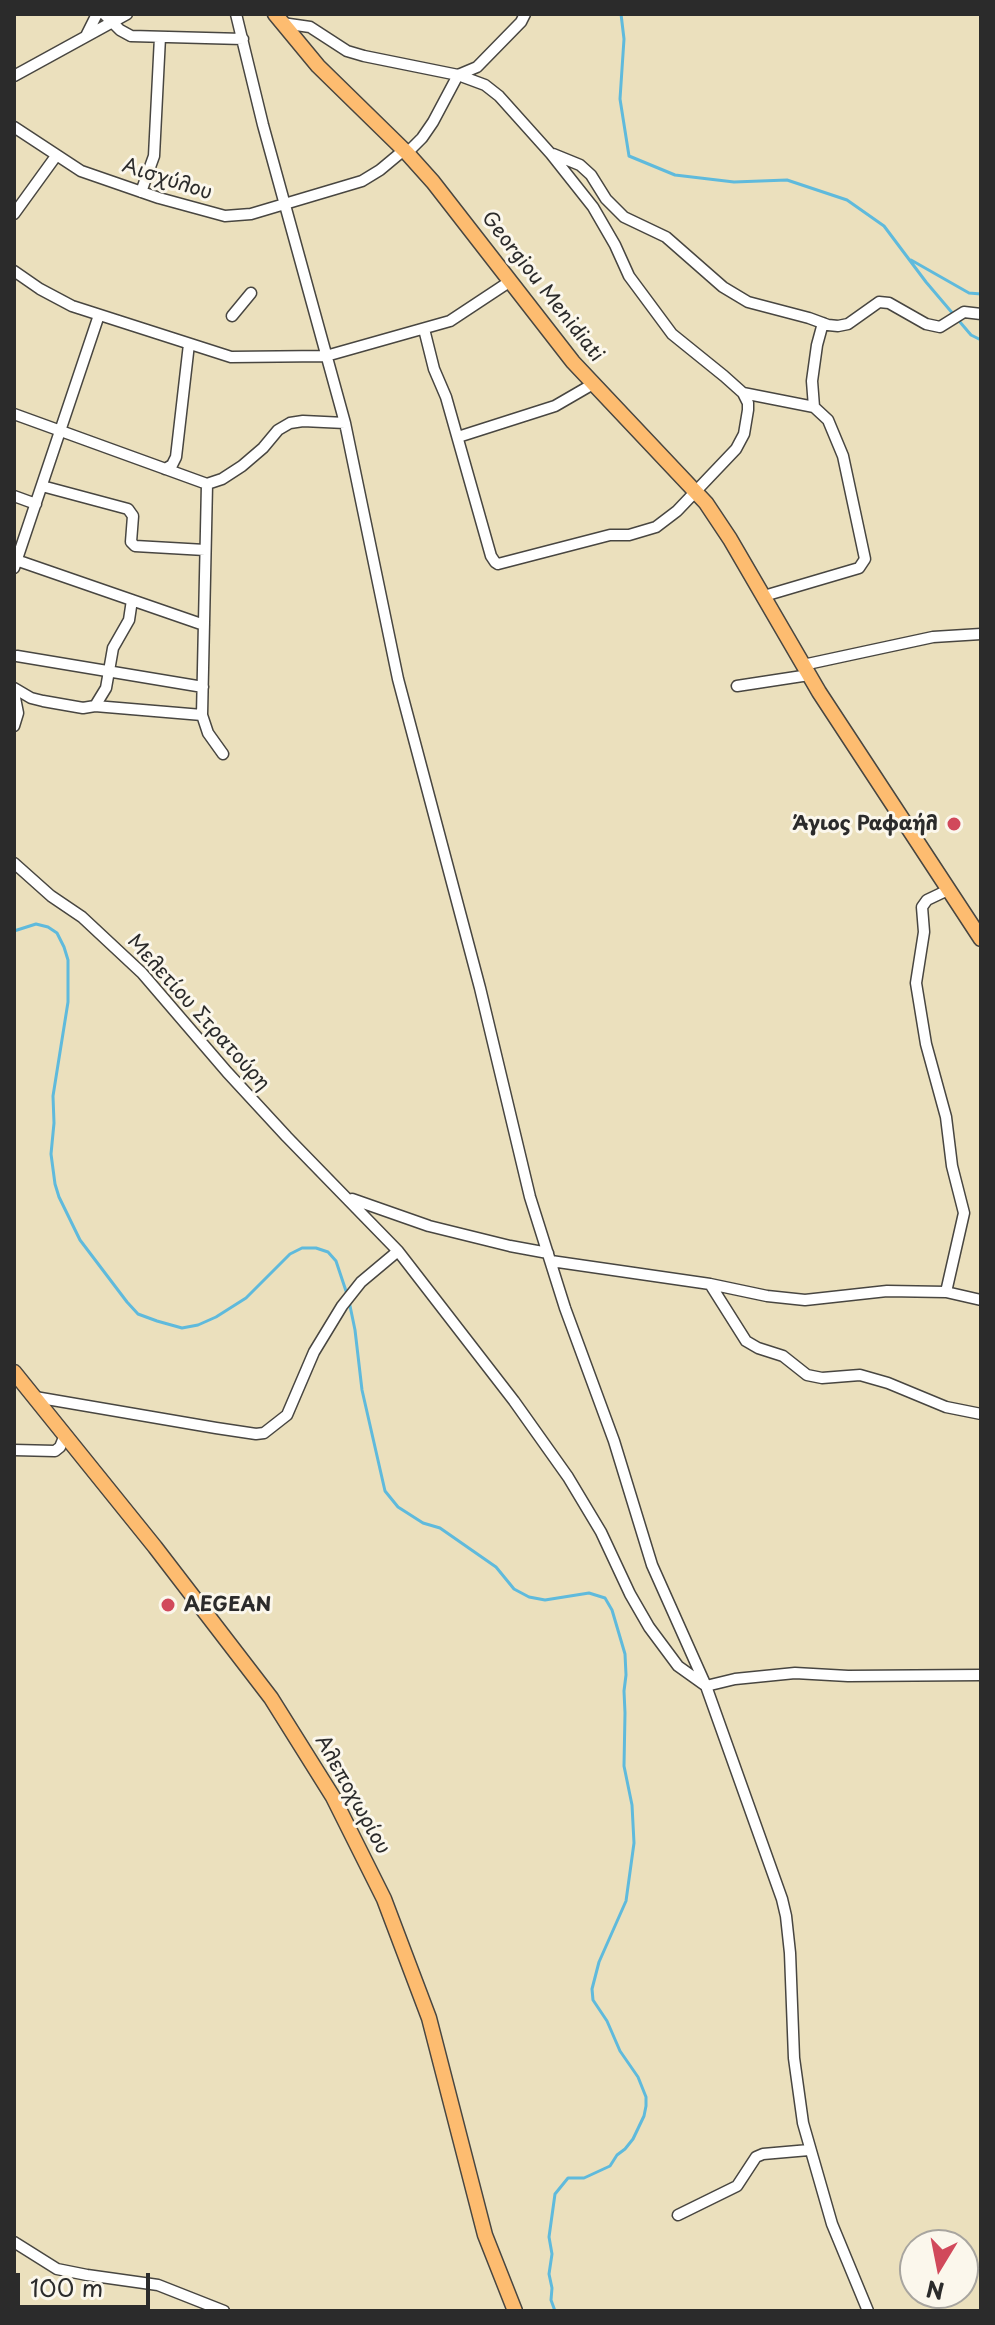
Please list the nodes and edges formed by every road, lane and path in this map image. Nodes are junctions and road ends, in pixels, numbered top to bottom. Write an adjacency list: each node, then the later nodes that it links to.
1 (97, 14): 10 (street)
2 (127, 14): 6 (street)
3 (236, 14): 12 (street)
4 (515, 14): 9 (street)
5 (525, 14): 9 (street)
6 (108, 18): 10 (street); 11 (street)
7 (279, 19): 8 (street); 16 (main road, Georgiou Menidiati)
8 (301, 20): 13 (street)
9 (515, 28): 13 (street)
10 (86, 36): 14 (street)
11 (160, 37): 12 (street); 19 (street)
12 (243, 39): 20 (street)
13 (458, 75): 16 (street, Αισχύλου); 17 (street)
14 (14, 76)
15 (14, 127): 18 (street, Αισχύλου)
16 (406, 152): 20 (street, Αισχύλου); 23 (main road, Georgiou Menidiati)
17 (551, 154): 28 (street); 33 (street)
18 (56, 156): 19 (street, Αισχύλου); 21 (street)
19 (141, 192): 20 (street, Αισχύλου)
20 (285, 204): 31 (street)
21 (14, 214)
22 (14, 271): 26 (street)
23 (509, 282): 29 (street); 32 (main road, Georgiou Menidiati)
24 (251, 293): 27 (street)
25 (981, 314): 28 (street)
26 (99, 315): 30 (street); 37 (street)
27 (232, 316)
28 (823, 323): 34 (street)
29 (424, 329): 31 (street); 38 (street)
30 (189, 344): 31 (street); 39 (street)
31 (326, 356): 36 (street)
32 (593, 384): 38 (street); 42 (main road, Georgiou Menidiati)
33 (743, 393): 34 (street); 42 (street)
34 (814, 407): 47 (street)
35 (14, 414): 37 (street)
36 (345, 423): 40 (street); 66 (street)
37 (62, 431): 39 (street); 41 (street)
38 (458, 437): 42 (street)
39 (165, 469): 40 (street)
40 (207, 484): 45 (street)
41 (42, 486): 44 (street); 45 (street)
42 (694, 492): 47 (main road, Georgiou Menidiati)
43 (14, 496): 44 (street)
44 (36, 504): 46 (street)
45 (205, 550): 49 (street)
46 (15, 564): 48 (street)
47 (764, 596): 52 (main road, Georgiou Menidiati)
48 (132, 600): 49 (street); 53 (street)
49 (204, 625): 55 (street)
50 (981, 634): 52 (street)
51 (17, 656): 53 (street)
52 (806, 670): 54 (street); 62 (main road, Georgiou Menidiati)
53 (110, 673): 55 (street); 57 (street)
54 (737, 686)
55 (203, 687): 58 (street)
56 (14, 690): 57 (street); 59 (street)
57 (95, 706): 58 (street)
58 (202, 715): 60 (street)
59 (14, 726)
60 (223, 754)
61 (14, 863): 64 (street, Μελετίου Στρατούρη)
62 (948, 890): 63 (main road, Georgiou Menidiati); 68 (street)
63 (981, 939)
64 (347, 1197): 65 (street, Μελετίου Στρατούρη); 66 (street)
65 (398, 1251): 71 (street); 76 (street, Μελετίου Στρατούρη)
66 (549, 1257): 67 (street); 76 (street)
67 (710, 1284): 68 (street); 72 (street)
68 (946, 1292): 69 (street)
69 (981, 1300)
70 (14, 1372): 71 (main road, Αλεποχωρίου)
71 (35, 1397): 73 (main road, Αλεποχωρίου)
72 (981, 1414)
73 (65, 1435): 74 (street); 81 (main road, Αλεποχωρίου)
74 (14, 1450)
75 (981, 1675): 76 (street)
76 (706, 1686): 77 (street)
77 (809, 2150): 78 (street); 82 (street)
78 (678, 2215)
79 (14, 2242): 80 (street)
80 (224, 2311)
81 (515, 2311)
82 (868, 2311)

